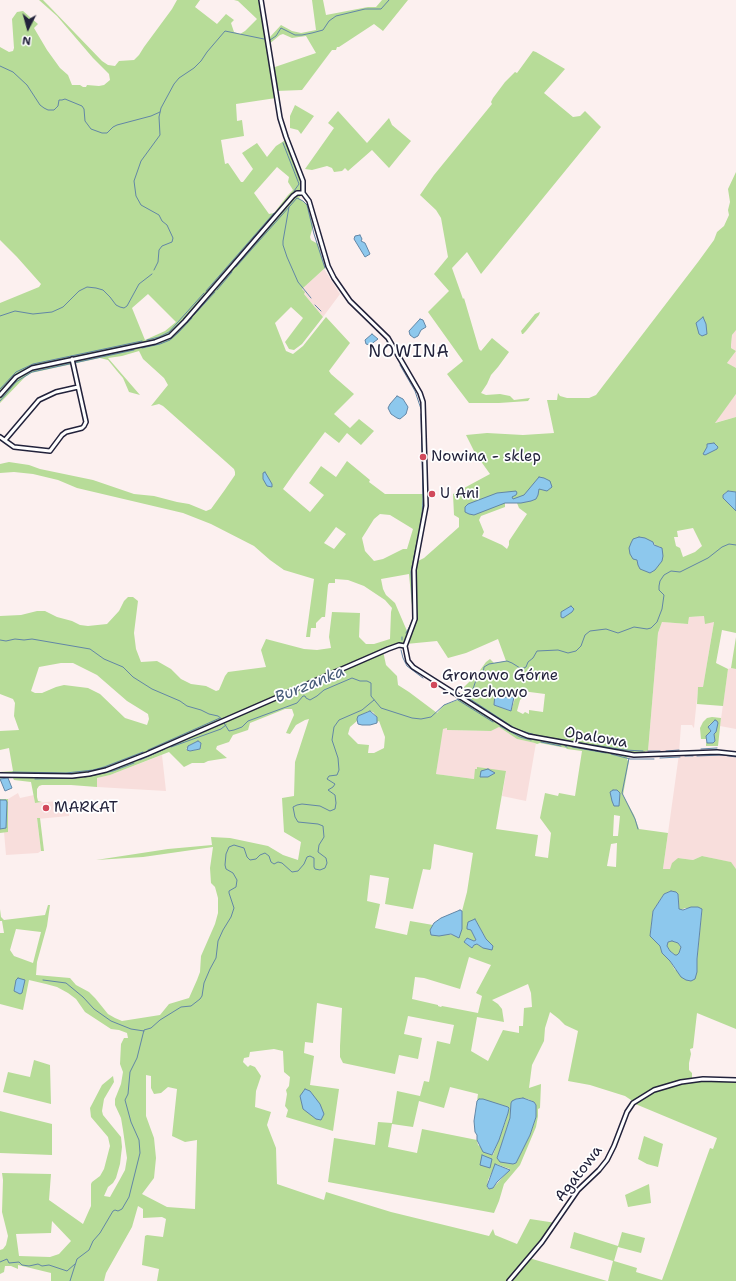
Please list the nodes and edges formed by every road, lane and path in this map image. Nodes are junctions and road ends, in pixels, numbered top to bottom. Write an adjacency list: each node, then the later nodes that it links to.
1 (262, 0): 2 (street)
2 (303, 193): 3 (street); 8 (street)
3 (72, 359): 4 (street); 5 (street)
4 (78, 387): 7 (street); 7 (street)
5 (0, 396)
6 (0, 437): 7 (street)
7 (5, 440)
8 (405, 646): 9 (street, Opalowa); 10 (street)
9 (736, 754)
10 (0, 775)
11 (736, 1080): 12 (street, Agatowa)
12 (509, 1281)

